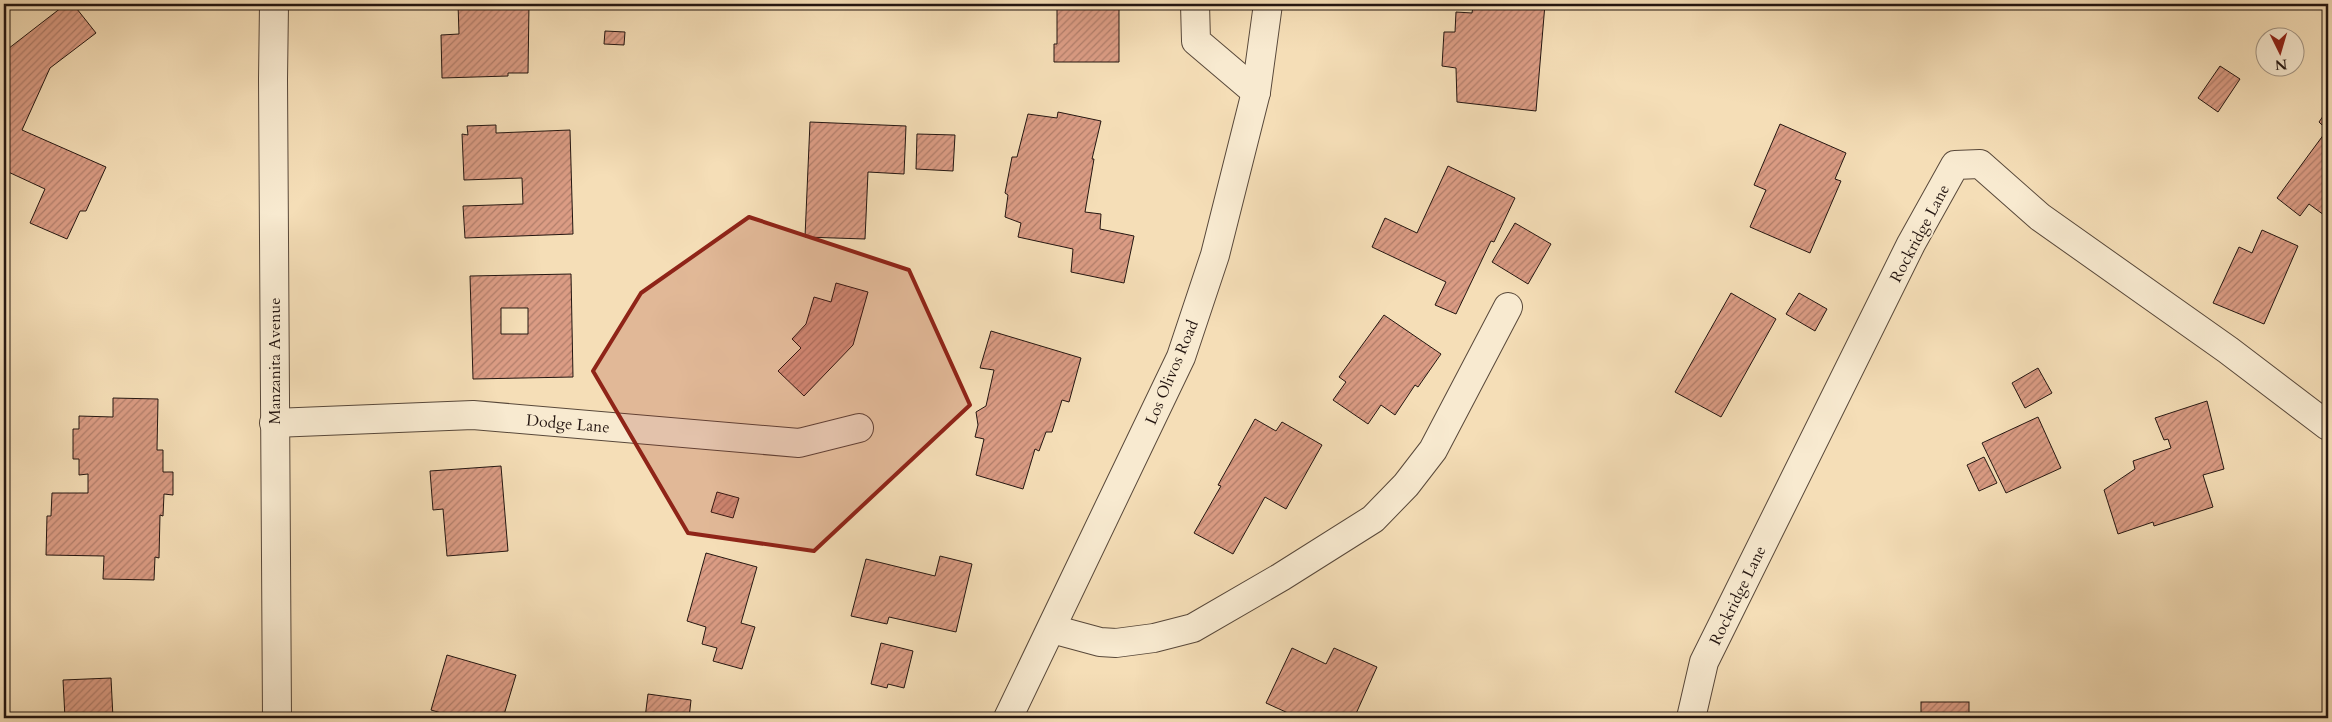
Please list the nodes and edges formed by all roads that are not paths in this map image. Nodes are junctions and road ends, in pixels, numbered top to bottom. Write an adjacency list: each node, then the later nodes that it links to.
1 (274, 4): 6 (street, Manzanita Avenue)
2 (1195, 4): 4 (street)
3 (1268, 4): 4 (street, Los Olivos Road)
4 (1256, 92): 9 (street, Los Olivos Road)
5 (1508, 307): 9 (street)
6 (274, 423): 8 (street, Dodge Lane); 10 (street, Manzanita Avenue)
7 (2328, 426): 12 (street, Rockridge Lane)
8 (859, 428)
9 (1052, 629): 11 (street, Los Olivos Road)
10 (277, 718)
11 (1008, 718)
12 (1691, 718)

